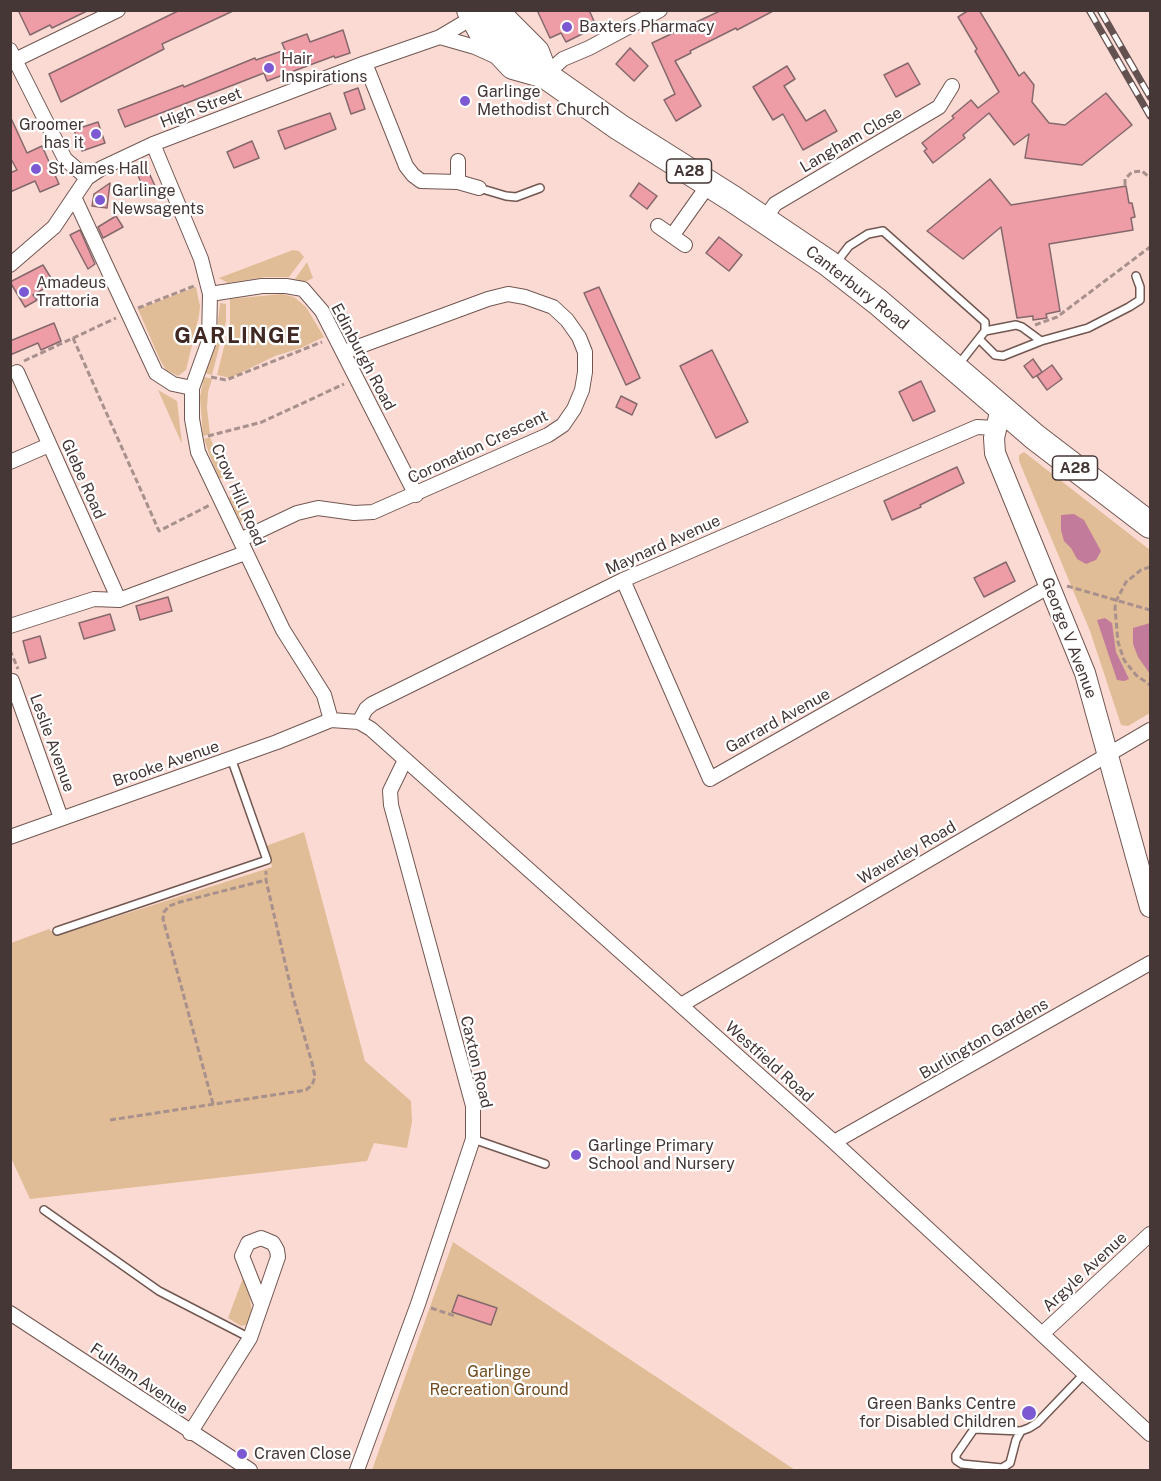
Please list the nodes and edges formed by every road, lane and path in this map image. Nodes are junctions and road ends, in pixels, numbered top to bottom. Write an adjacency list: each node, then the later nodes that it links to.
1 (118, 10): 5 (street)
2 (660, 10): 8 (street)
3 (481, 12): 4 (street, High Street); 7 (highway); 8 (highway, Canterbury Road / A28)
4 (440, 37): 6 (street, High Street); 7 (street)
5 (13, 55): 12 (street)
6 (365, 63): 10 (street, High Street); 14 (street)
7 (513, 66): 8 (highway, Canterbury Road / A28)
8 (545, 75): 15 (highway, Canterbury Road / A28)
9 (952, 86): 20 (street, Langham Close)
10 (153, 144): 12 (street, High Street); 28 (street, Crow Hill Road)
11 (458, 161): 14 (street)
12 (87, 178): 19 (street, High Street)
13 (1150, 178): 16 (path)
14 (458, 182): 17 (street)
15 (709, 184): 20 (highway, Canterbury Road / A28); 22 (street)
16 (1125, 185)
17 (479, 188): 18 (lane)
18 (540, 188)
19 (74, 197): 25 (street, High Street); 29 (street)
20 (764, 220): 26 (highway, Canterbury Road / A28)
21 (658, 226): 22 (street)
22 (672, 236): 23 (street)
23 (685, 245)
24 (1150, 247): 30 (path)
25 (10, 265)
26 (833, 267): 31 (lane); 38 (highway, Canterbury Road / A28)
27 (1136, 276): 35 (lane)
28 (208, 287): 29 (path); 32 (street, Edinburgh Road); 39 (street, Crow Hill Road)
29 (128, 312): 33 (path); 41 (street)
30 (1025, 329): 31 (lane); 35 (lane)
31 (985, 331): 34 (lane)
32 (336, 336): 36 (street, Edinburgh Road); 39 (path)
33 (73, 338): 37 (path); 47 (path)
34 (979, 339): 35 (lane); 38 (lane)
35 (1041, 341)
36 (344, 352): 40 (street, Edinburgh Road); 46 (street, Coronation Crescent)
37 (20, 366): 44 (street, Glebe Road)
38 (955, 368): 42 (highway, Canterbury Road / A28)
39 (197, 374): 41 (street, Crow Hill Road)
40 (357, 378): 43 (path); 46 (street, Edinburgh Road)
41 (192, 388): 43 (street, Crow Hill Road)
42 (998, 418): 48 (highway, Canterbury Road / A28); 51 (street, Maynard Avenue); 52 (main road, George V Avenue)
43 (196, 439): 47 (street, Crow Hill Road)
44 (49, 445): 45 (street); 53 (street, Glebe Road)
45 (10, 462)
46 (416, 495): 49 (street, Coronation Crescent)
47 (221, 500): 49 (street, Crow Hill Road)
48 (1150, 525)
49 (242, 547): 53 (street, Coronation Crescent); 59 (street, Crow Hill Road)
50 (1150, 567): 54 (path)
51 (622, 580): 52 (street, Garrard Avenue); 60 (street, Maynard Avenue)
52 (1050, 586): 54 (path); 62 (main road, George V Avenue)
53 (120, 600): 56 (street)
54 (1116, 601): 55 (path); 58 (path)
55 (1150, 610)
56 (10, 626)
57 (10, 681): 65 (street, Leslie Avenue)
58 (1150, 685)
59 (332, 720): 60 (street); 63 (street, Brooke Avenue)
60 (359, 722): 64 (street, Westfield Road)
61 (1150, 730): 62 (street, Waverley Road)
62 (1108, 755): 69 (main road, George V Avenue); 72 (street, Waverley Road)
63 (231, 758): 65 (street, Brooke Avenue); 67 (lane)
64 (405, 760): 72 (street, Westfield Road); 75 (street, Caxton Road)
65 (61, 818): 66 (street, Brooke Avenue)
66 (10, 837)
67 (267, 860): 68 (path); 70 (lane)
68 (266, 880): 73 (path); 73 (path)
69 (1150, 908)
70 (57, 931)
71 (1150, 963): 76 (street, Burlington Gardens)
72 (681, 1005): 76 (street, Westfield Road)
73 (213, 1104): 74 (path)
74 (110, 1120)
75 (473, 1139): 77 (lane); 81 (street, Caxton Road)
76 (834, 1142): 84 (street, Westfield Road)
77 (545, 1164)
78 (44, 1210): 85 (lane)
79 (1150, 1234): 84 (street, Argyle Avenue)
80 (261, 1304): 85 (street)
81 (418, 1304): 83 (path); 91 (street, Caxton Road)
82 (10, 1313): 88 (street, Fulham Avenue)
83 (455, 1316)
84 (1042, 1334): 86 (street, Westfield Road)
85 (250, 1338): 88 (street)
86 (1085, 1373): 87 (lane); 89 (street, Westfield Road)
87 (1021, 1431): 87 (lane)
88 (190, 1433): 90 (street, Fulham Avenue)
89 (1150, 1434)
90 (250, 1470)
91 (357, 1470)

